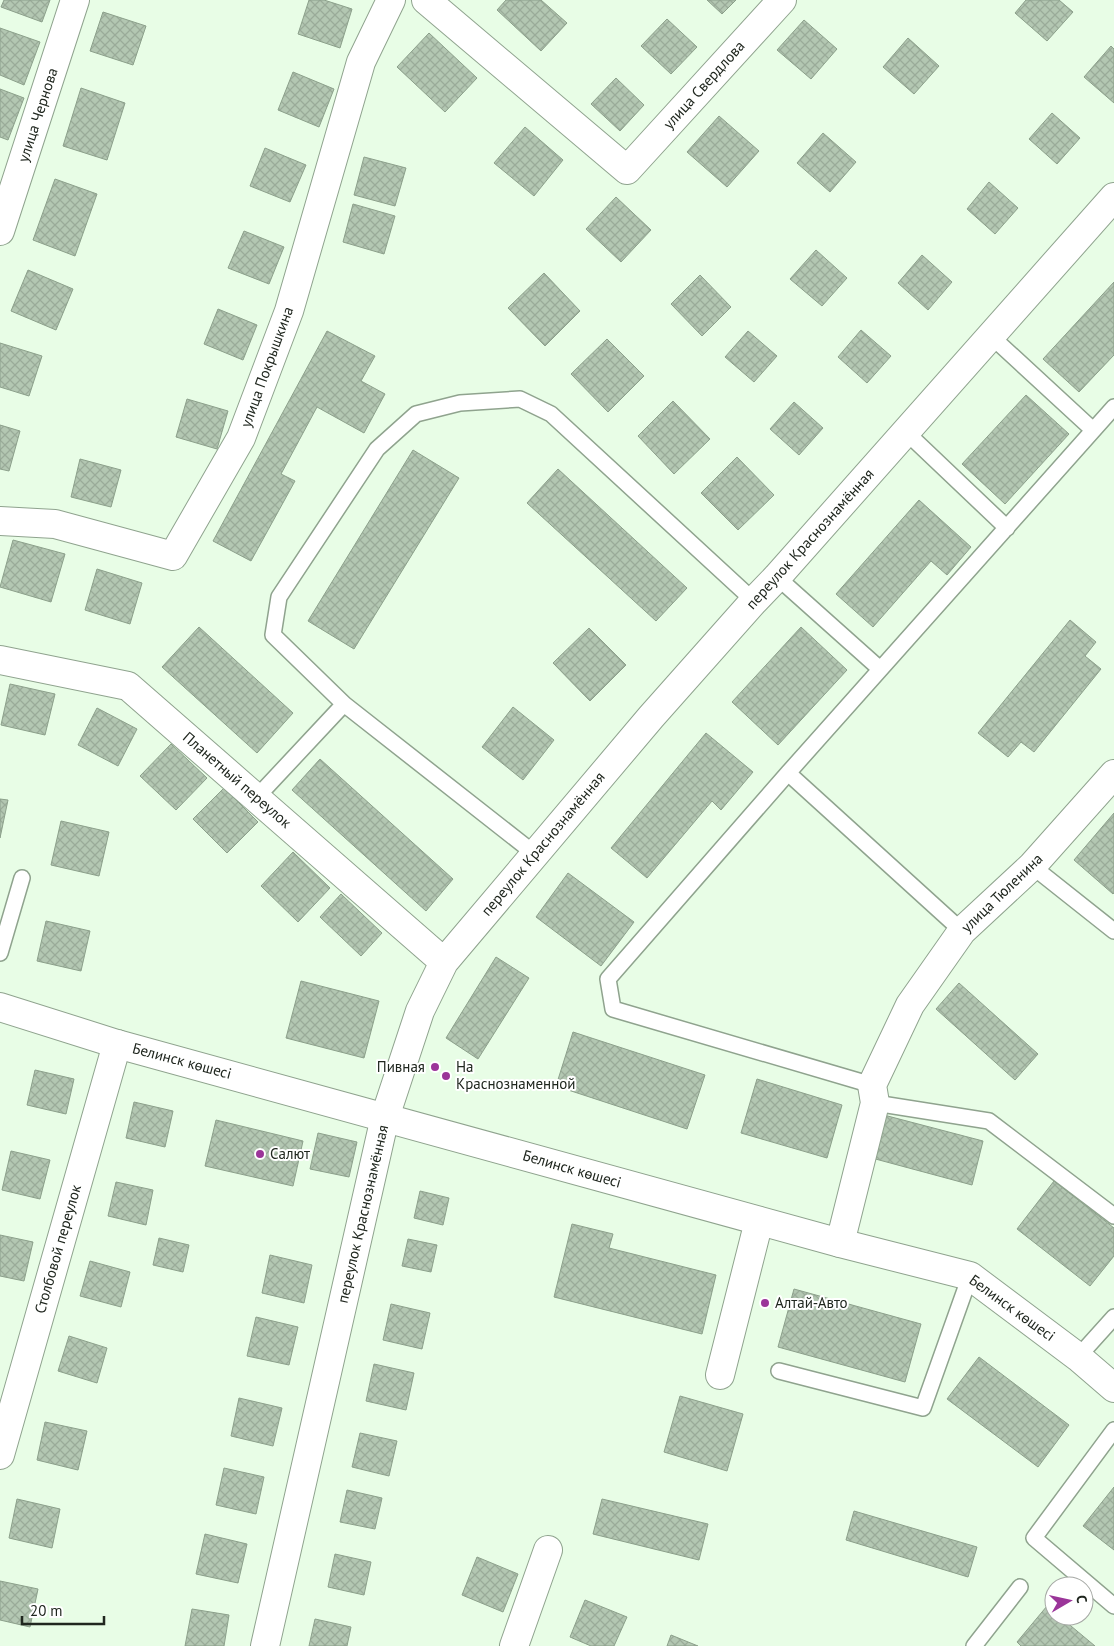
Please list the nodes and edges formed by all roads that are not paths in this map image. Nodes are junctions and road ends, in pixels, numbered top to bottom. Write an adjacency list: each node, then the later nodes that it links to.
1 (75, 0): 6 (street, улица Чернова)
2 (391, 0): 12 (street, улица Покрышкина)
3 (426, 0): 4 (street, улица Свердлова)
4 (782, 0)
5 (1114, 197): 8 (street, переулок Краснознамённая)
6 (5, 199): 7 (street, улица Чернова)
7 (0, 231)
8 (991, 336): 10 (lane); 11 (street, переулок Краснознамённая)
9 (1114, 407): 10 (lane)
10 (1093, 430): 13 (lane)
11 (906, 432): 13 (lane); 14 (street, переулок Краснознамённая)
12 (0, 521)
13 (1007, 528): 17 (lane)
14 (777, 577): 15 (street, переулок Краснознамённая); 17 (lane)
15 (754, 601): 18 (lane); 22 (street, переулок Краснознамённая)
16 (0, 660): 21 (street, Планетный переулок)
17 (880, 669): 19 (lane)
18 (344, 704): 21 (lane); 22 (lane)
19 (788, 773): 25 (lane); 31 (lane)
20 (1114, 774): 23 (street, улица Тюленина)
21 (257, 797): 28 (street, Планетный переулок)
22 (535, 854): 28 (street, переулок Краснознамённая)
23 (1032, 866): 25 (street, улица Тюленина); 26 (lane)
24 (22, 878): 27 (lane)
25 (962, 931): 31 (street, улица Тюленина)
26 (1114, 932)
27 (0, 953)
28 (444, 962): 32 (street, переулок Краснознамённая)
29 (0, 1007): 30 (street, Белинск көшесі)
30 (116, 1044): 32 (street, Белинск көшесі); 43 (street, Столбовой переулок)
31 (874, 1094): 33 (lane); 35 (street, улица Тюленина)
32 (385, 1117): 34 (street, Белинск көшесі); 47 (street, переулок Краснознамённая)
33 (1114, 1216)
34 (760, 1221): 35 (street, Белинск көшесі); 40 (street)
35 (840, 1243): 36 (street, Белинск көшесі)
36 (970, 1276): 38 (street, Белинск көшесі); 39 (lane)
37 (1114, 1317): 38 (lane)
38 (1078, 1357): 41 (street, Белинск көшесі)
39 (779, 1371)
40 (720, 1374)
41 (1114, 1388)
42 (1114, 1430): 46 (lane)
43 (0, 1455)
44 (548, 1550): 48 (street)
45 (1020, 1587): 49 (lane)
46 (1114, 1606)
47 (265, 1646)
48 (514, 1646)
49 (974, 1646)

